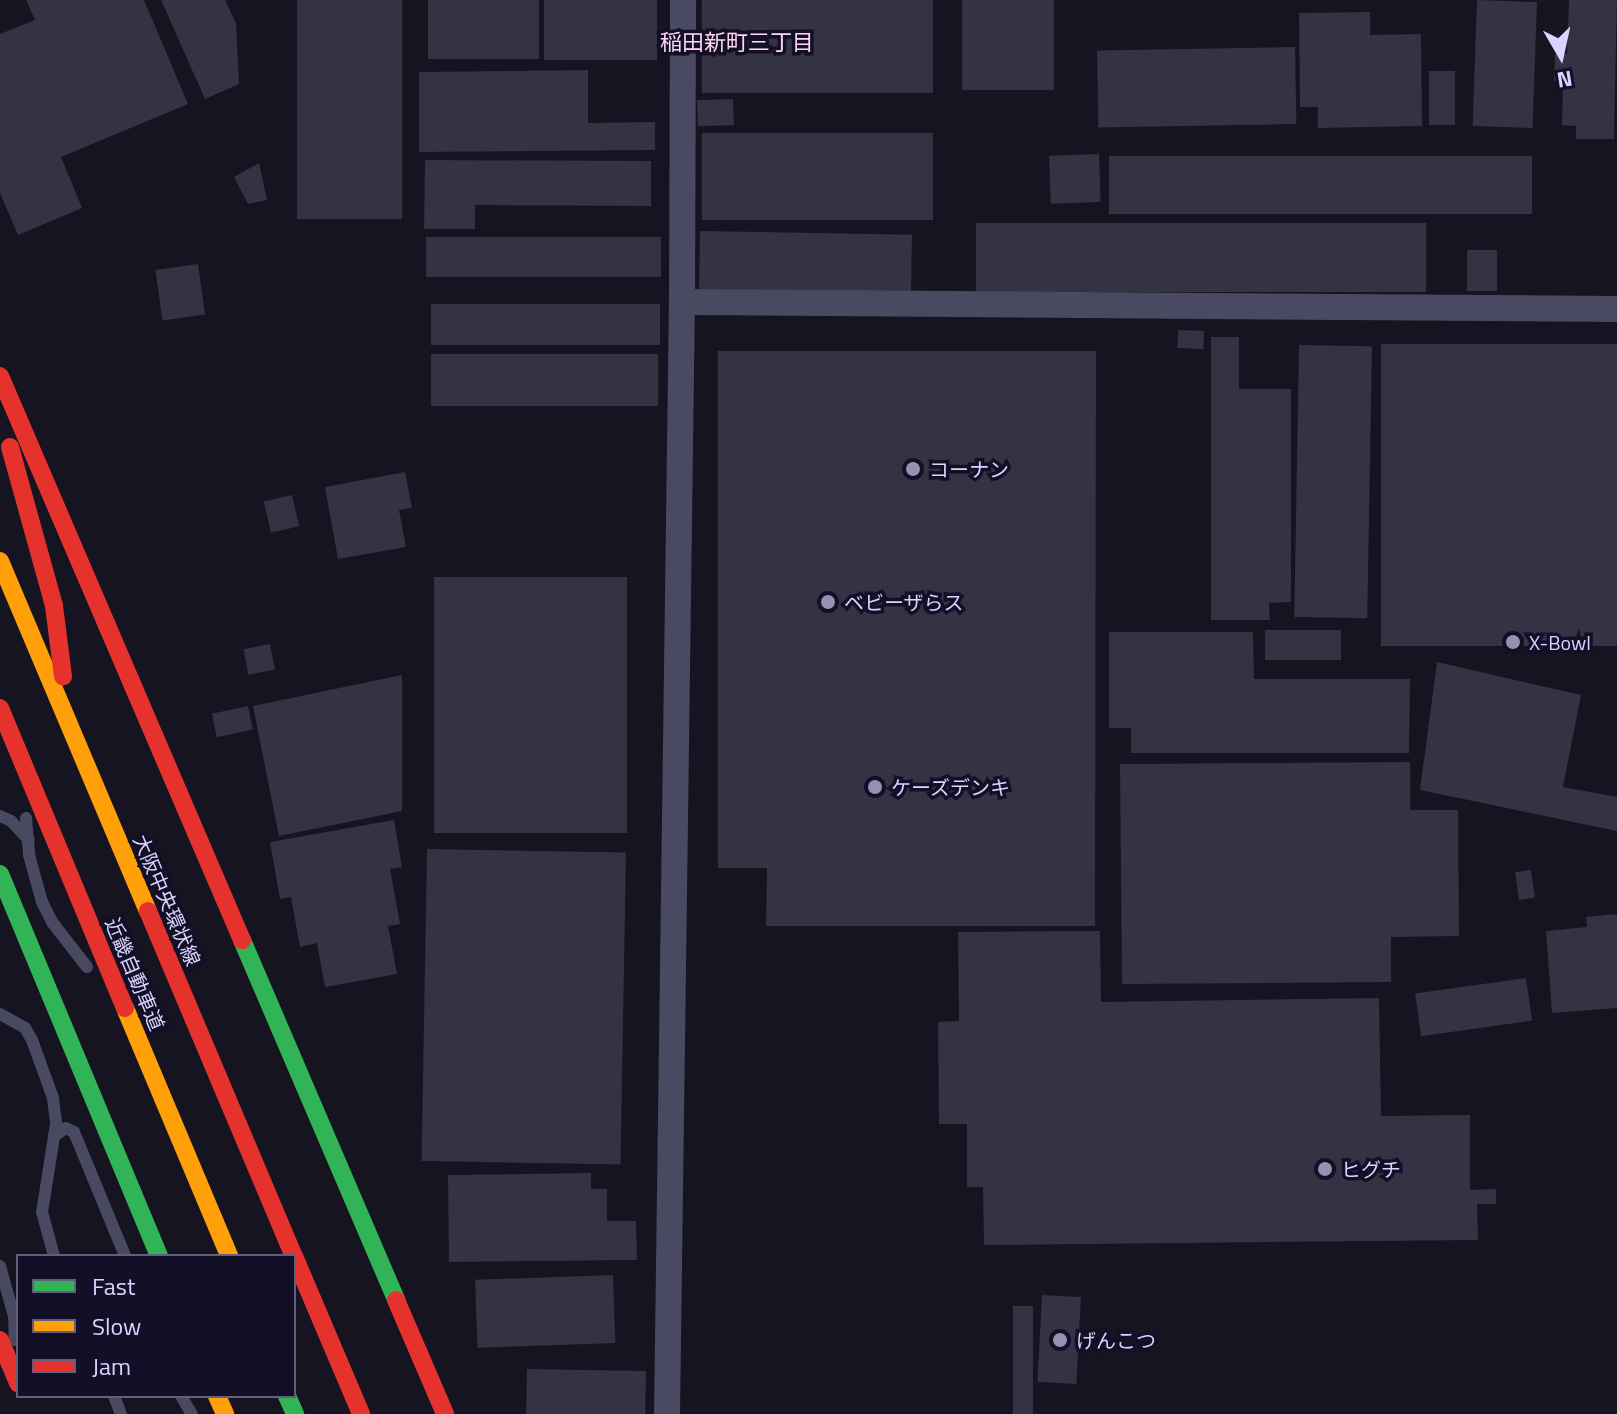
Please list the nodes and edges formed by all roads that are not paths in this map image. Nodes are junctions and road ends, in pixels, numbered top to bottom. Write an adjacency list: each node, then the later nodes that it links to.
1 (683, 0): 2 (street)
2 (682, 302): 3 (street); 32 (street)
3 (1617, 309)
4 (0, 376): 31 (main road)
5 (0, 400): 8 (main road)
6 (0, 561): 8 (main road, 大阪中央環状線)
7 (0, 708): 23 (main road, 近畿自動車道)
8 (69, 726): 24 (main road, 大阪中央環状線)
9 (24, 809): 11 (lane)
10 (0, 816): 11 (lane)
11 (29, 840): 15 (lane)
12 (0, 874): 14 (main road)
13 (0, 880): 14 (main road)
14 (15, 910): 21 (main road)
15 (93, 975)
16 (0, 1014): 17 (lane)
17 (54, 1136): 19 (lane); 20 (lane)
18 (195, 1212): 22 (lane)
19 (53, 1254)
20 (124, 1254)
21 (158, 1254)
22 (212, 1254)
23 (228, 1254)
24 (293, 1254)
25 (296, 1261): 30 (main road, 大阪中央環状線)
26 (0, 1266): 28 (lane)
27 (0, 1340): 29 (main road)
28 (16, 1365)
29 (16, 1387)
30 (361, 1414)
31 (445, 1414)
32 (667, 1414)

